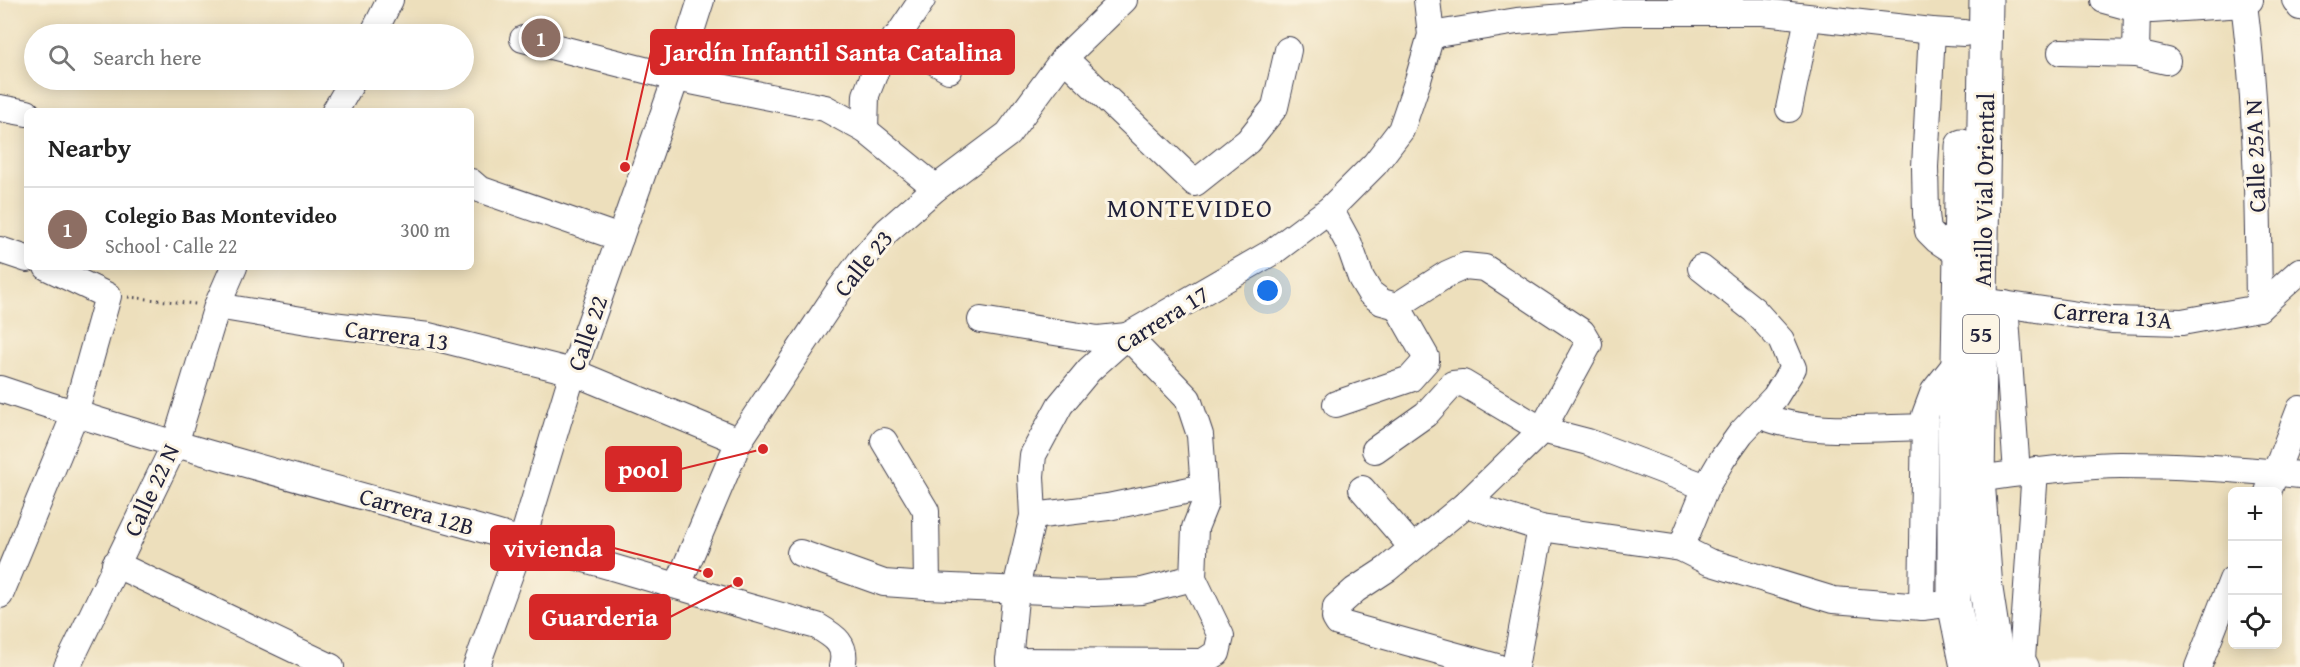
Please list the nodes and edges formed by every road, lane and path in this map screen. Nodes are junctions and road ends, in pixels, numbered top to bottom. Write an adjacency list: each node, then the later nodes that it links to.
1 (390, 0): 14 (street)
2 (701, 0): 25 (street, Calle 22)
3 (922, 0): 17 (street)
4 (1124, 0): 22 (street, Calle 23)
5 (1427, 0): 16 (street, Carrera 17)
6 (1963, 0): 15 (highway, Anillo Vial Oriental / 55)
7 (1986, 0): 43 (highway, Anillo Vial Oriental / 55)
8 (2104, 0): 12 (street)
9 (2295, 0): 11 (street)
10 (2247, 2): 12 (street); 46 (street, Calle 25A N)
11 (2300, 7)
12 (2138, 9): 21 (street)
13 (1808, 18): 15 (street); 16 (street); 29 (street)
14 (378, 24)
15 (1948, 32): 49 (highway, Anillo Vial Oriental / 55)
16 (1431, 35): 34 (street, Carrera 17)
17 (895, 38): 24 (street); 31 (street)
18 (523, 39): 25 (street)
19 (1288, 50): 22 (street)
20 (2061, 52): 21 (street)
21 (2136, 54): 23 (street)
22 (1064, 58): 33 (street, Calle 23)
23 (2168, 61)
24 (949, 70)
25 (676, 78): 31 (street); 35 (street, Calle 22)
26 (347, 90): 28 (street)
27 (0, 108): 30 (street)
28 (337, 108)
29 (1790, 109)
30 (24, 112)
31 (865, 130): 33 (street)
32 (474, 185): 35 (street)
33 (936, 188): 58 (street, Calle 23)
34 (1330, 209): 45 (street); 48 (street, Carrera 17)
35 (620, 238): 50 (street, Calle 22)
36 (0, 250): 37 (street)
37 (24, 258)
38 (1701, 268): 55 (street)
39 (53, 270): 42 (street)
40 (233, 270): 44 (street, Calle 22 N)
41 (2300, 271): 46 (street)
42 (108, 296): 44 (path); 54 (street)
43 (1994, 302): 46 (street, Carrera 13A); 62 (street); 63 (highway, Anillo Vial Oriental / 55)
44 (217, 306): 50 (street, Carrera 13); 60 (street, Calle 22 N)
45 (1397, 306): 52 (street); 57 (street)
46 (2259, 308)
47 (981, 321): 48 (street)
48 (1126, 336): 65 (street); 69 (street, Carrera 17)
49 (1958, 361): 56 (street); 82 (highway, Anillo Vial Oriental / 55)
50 (573, 372): 58 (street, Carrera 13); 71 (street, Calle 22)
51 (0, 389): 54 (street, Carrera 12B)
52 (1336, 404)
53 (2300, 409): 64 (street)
54 (75, 414): 60 (street, Carrera 12B); 81 (street)
55 (1759, 415): 56 (street); 66 (street)
56 (1924, 427): 83 (street)
57 (1542, 429): 61 (street); 66 (street); 68 (street)
58 (739, 441): 77 (street, Calle 23)
59 (884, 441): 78 (street)
60 (175, 444): 71 (street, Carrera 12B); 75 (street, Calle 22 N)
61 (1375, 450)
62 (2026, 472): 63 (street); 64 (street); 93 (street)
63 (1978, 479): 92 (highway, Anillo Vial Oriental / 55)
64 (2281, 480)
65 (1204, 487): 69 (street); 76 (street)
66 (1706, 487): 73 (street)
67 (1362, 489): 72 (street)
68 (1466, 504): 70 (street); 72 (street)
69 (1033, 516): 79 (street, Carrera 17)
70 (1541, 528): 73 (street); 90 (street)
71 (522, 541): 77 (street, Carrera 12B); 87 (street, Calle 22)
72 (1412, 547): 89 (street)
73 (1681, 548): 83 (street)
74 (800, 553): 78 (street)
75 (115, 564): 85 (street, Calle 22 N); 86 (street)
76 (1193, 578): 79 (street); 84 (street)
77 (678, 585): 88 (street, Carrera 12B)
78 (927, 586): 79 (street)
79 (1016, 588): 84 (street, Carrera 17)
80 (2228, 590): 94 (street)
81 (0, 595)
82 (1954, 603): 83 (street); 91 (highway, Anillo Vial Oriental / 55)
83 (1922, 607)
84 (1010, 664)
85 (67, 667)
86 (331, 667)
87 (476, 667)
88 (842, 667)
89 (1497, 667)
90 (1515, 667)
91 (1967, 667)
92 (1998, 667)
93 (2026, 667)
94 (2198, 667)

